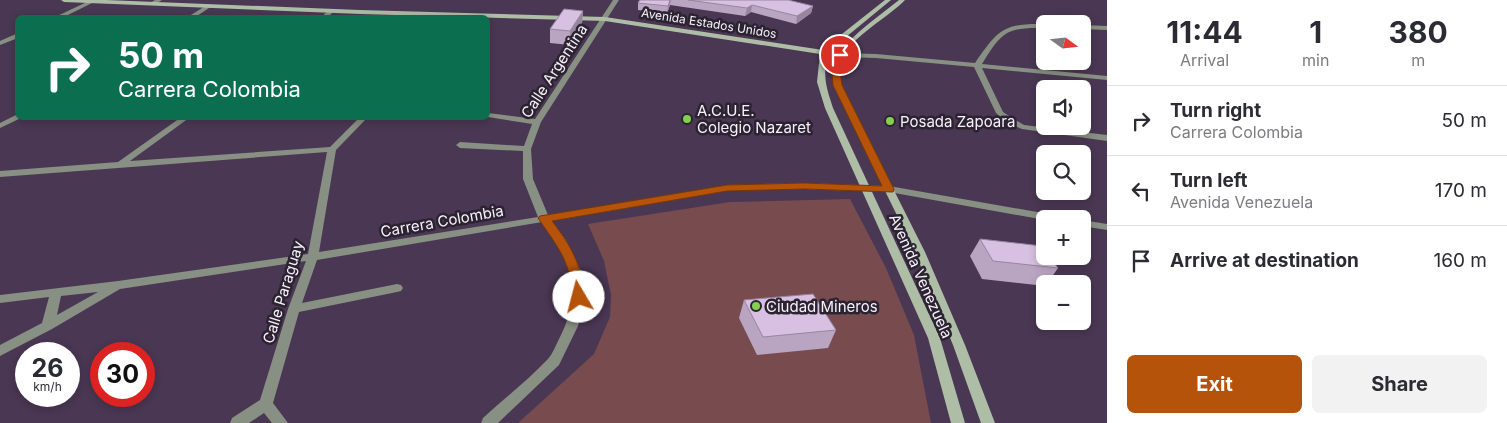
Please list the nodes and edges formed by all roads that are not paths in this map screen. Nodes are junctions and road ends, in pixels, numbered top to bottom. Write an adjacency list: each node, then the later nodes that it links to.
1 (64, 0): 6 (street, Avenida Estados Unidos)
2 (158, 0): 7 (street)
3 (616, 0): 15 (street, Calle Argentina)
4 (888, 0): 21 (street)
5 (902, 0): 22 (street)
6 (93, 1): 7 (street, Avenida Estados Unidos); 10 (street)
7 (150, 2): 8 (street, Avenida Estados Unidos)
8 (209, 6): 9 (street, Avenida Estados Unidos); 11 (street)
9 (331, 12): 12 (street); 13 (street, Avenida Estados Unidos)
10 (63, 15)
11 (194, 15)
12 (327, 15)
13 (430, 15)
14 (490, 17): 15 (street, Avenida Estados Unidos)
15 (605, 19): 21 (street, Avenida Estados Unidos); 29 (street, Calle Argentina)
16 (1036, 26): 23 (street)
17 (1091, 27): 18 (street)
18 (1107, 28)
19 (15, 36): 20 (street)
20 (0, 41)
21 (824, 53): 22 (street, Avenida Estados Unidos); 37 (street, Avenida Venezuela)
22 (840, 55): 23 (street); 38 (street, Avenida Venezuela)
23 (977, 66): 24 (street); 31 (street)
24 (1107, 78)
25 (490, 115): 29 (street)
26 (15, 118): 30 (street)
27 (182, 120): 35 (street)
28 (361, 120): 33 (street)
29 (537, 122): 34 (street, Calle Argentina)
30 (0, 126)
31 (1107, 138)
32 (460, 145): 34 (street)
33 (332, 149): 35 (street); 43 (street, Calle Paraguay)
34 (526, 149): 40 (street, Calle Argentina)
35 (120, 165): 36 (street)
36 (0, 174)
37 (865, 189): 38 (street, Carrera Colombia); 40 (street, Carrera Colombia); 55 (street, Avenida Venezuela)
38 (889, 189): 39 (street, Carrera Colombia); 56 (street, Avenida Venezuela)
39 (1036, 215)
40 (544, 218): 43 (street, Carrera Colombia); 54 (street, Calle Argentina)
41 (1091, 224): 42 (street)
42 (1107, 227)
43 (314, 256): 44 (street, Carrera Colombia); 48 (street, Calle Paraguay)
44 (118, 285): 46 (street, Carrera Colombia); 49 (street)
45 (397, 288): 48 (street)
46 (56, 292): 47 (street, Carrera Colombia); 49 (street)
47 (0, 299)
48 (294, 309): 51 (street, Calle Paraguay)
49 (48, 326): 50 (street)
50 (0, 351)
51 (266, 404): 52 (street); 53 (street)
52 (237, 423)
53 (281, 423)
54 (488, 423)
55 (958, 423)
56 (988, 423)

